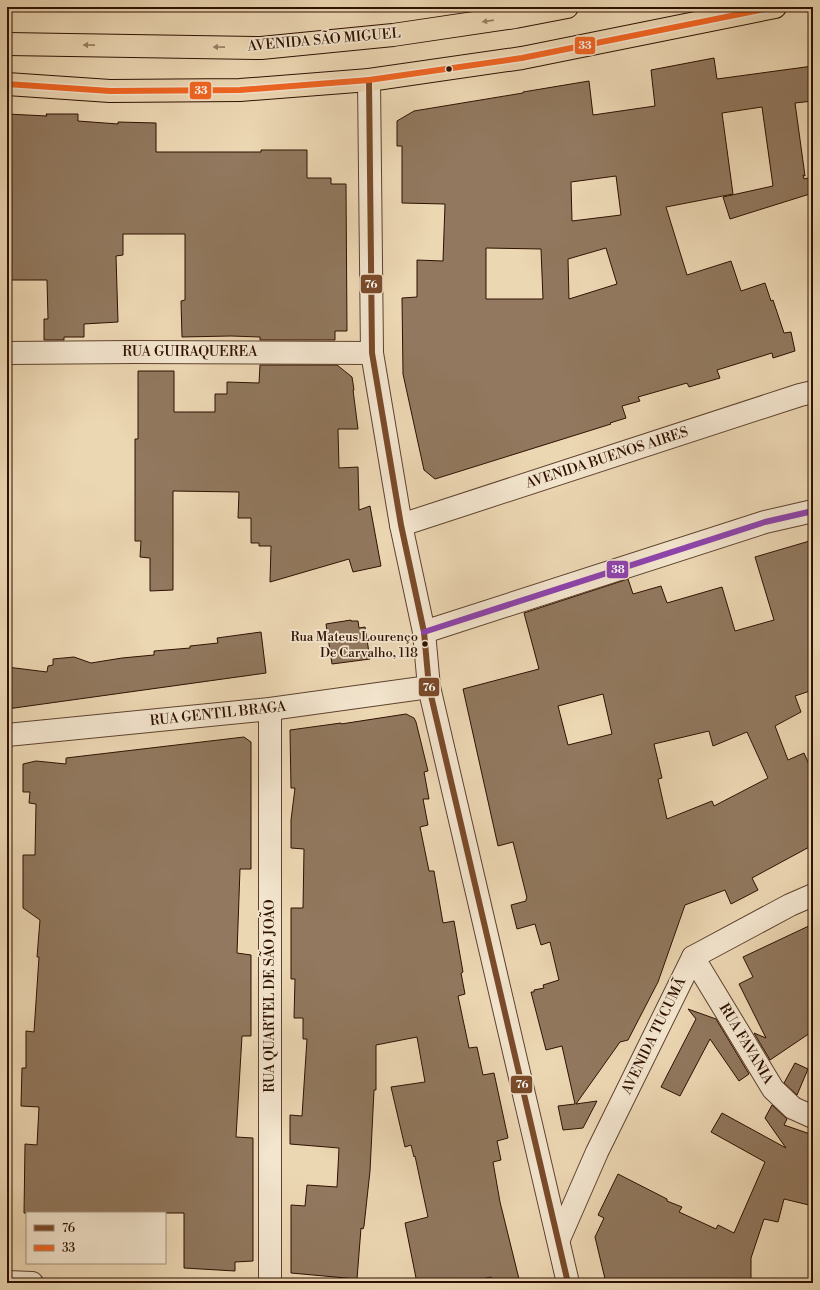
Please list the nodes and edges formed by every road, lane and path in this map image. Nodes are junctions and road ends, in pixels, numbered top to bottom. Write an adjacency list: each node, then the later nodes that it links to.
1 (568, 7): 3 (main road, AVENIDA SÃO MIGUEL, one-way to 3)
2 (775, 7): 4 (main road)
3 (7, 44)
4 (369, 80): 5 (main road); 7 (street)
5 (7, 84)
6 (7, 353): 7 (street, RUA GUIRAQUEREA)
7 (372, 353): 10 (street)
8 (813, 392): 10 (street, AVENIDA BUENOS AIRES)
9 (813, 510): 11 (street)
10 (401, 525): 11 (street)
11 (424, 632): 12 (street)
12 (429, 687): 13 (street, RUA GENTIL BRAGA); 18 (street)
13 (270, 709): 14 (street, RUA GENTIL BRAGA); 21 (street, RUA QUARTEL DE SÃO JOÃO)
14 (7, 735)
15 (813, 895): 16 (street)
16 (693, 957): 17 (street, RUA FAVANIA); 18 (street, AVENIDA TUCUMÃ)
17 (813, 1117)
18 (558, 1239): 22 (street)
19 (7, 1282): 20 (street)
20 (32, 1283)
21 (270, 1283)
22 (568, 1283)

